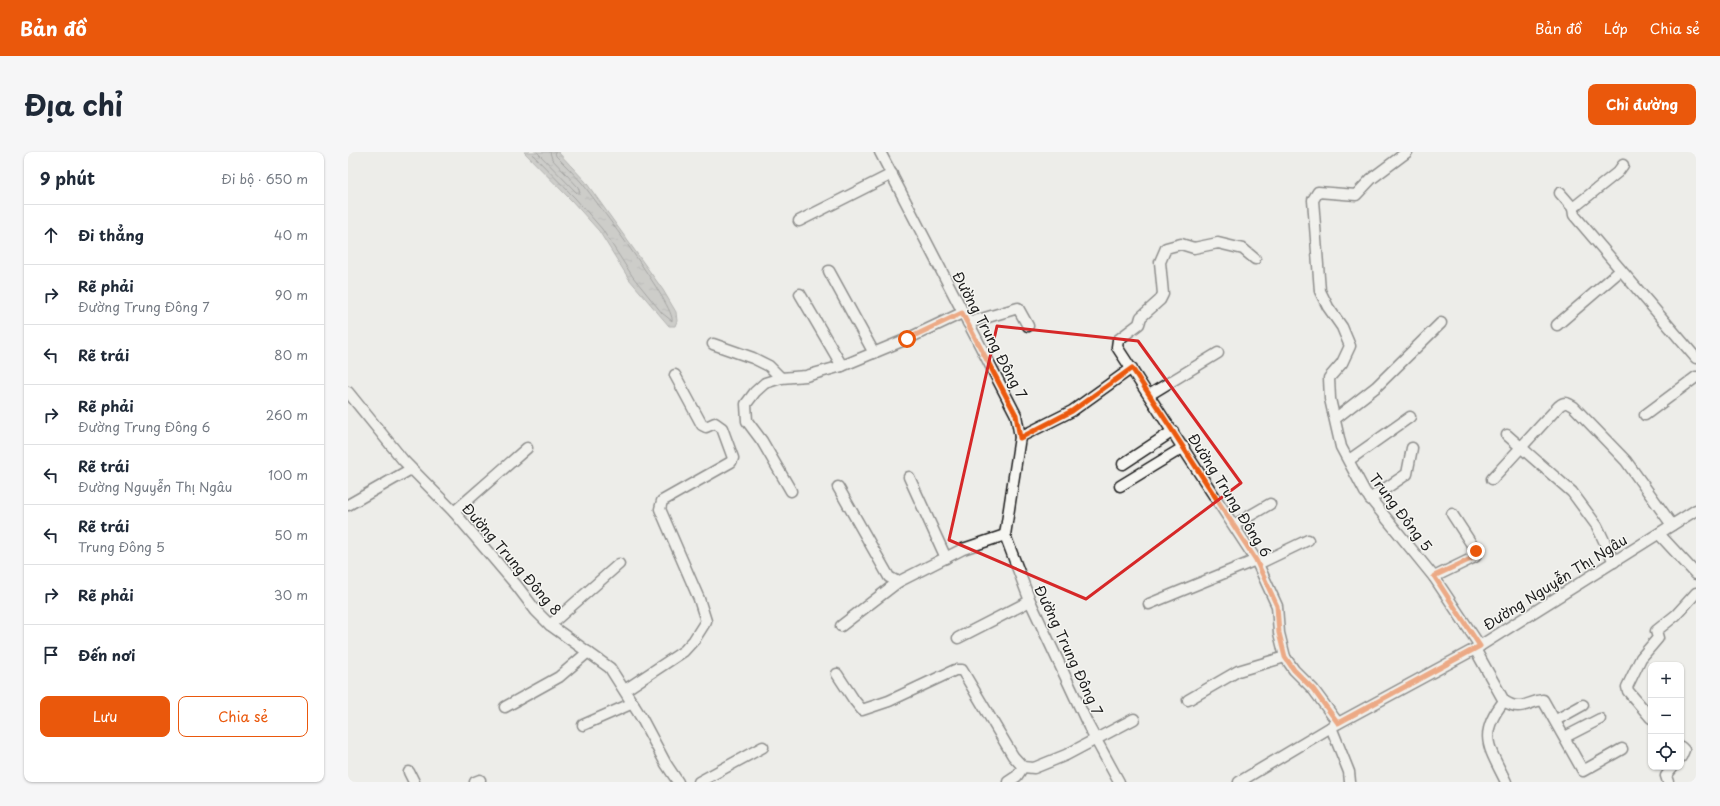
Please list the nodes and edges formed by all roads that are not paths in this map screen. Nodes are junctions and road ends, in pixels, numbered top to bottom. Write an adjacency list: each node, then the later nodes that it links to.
1 (880, 152): 4 (street, Đường Trung Đông 7)
2 (1407, 152): 29 (street, Trung Đông 5)
3 (1623, 165): 6 (street)
4 (892, 174): 7 (street); 12 (street, Đường Trung Đông 7)
5 (1560, 193): 6 (street)
6 (1573, 208): 10 (street)
7 (798, 221)
8 (1255, 259): 22 (street, Đường Trung Đông 6)
9 (829, 271): 18 (street)
10 (1620, 271): 15 (street); 20 (street)
11 (800, 294): 21 (street)
12 (962, 313): 13 (street, Đường Trung Đông 7); 18 (street)
13 (968, 323): 16 (street); 33 (street, Đường Trung Đông 7)
14 (1442, 323): 29 (street)
15 (1557, 325)
16 (1028, 326)
17 (713, 344): 25 (street)
18 (874, 353): 21 (street)
19 (1218, 353): 27 (street)
20 (1696, 358)
21 (842, 366): 25 (street)
22 (1132, 368): 27 (street, Đường Trung Đông 6); 33 (street)
23 (675, 375): 74 (street)
24 (1696, 377): 28 (street)
25 (781, 378): 45 (street)
26 (348, 392): 40 (street, Đường Trung Đông 8)
27 (1149, 395): 31 (street, Đường Trung Đông 6)
28 (1645, 415)
29 (1336, 418): 38 (street, Trung Đông 5)
30 (1410, 418): 38 (street)
31 (1173, 431): 34 (street, Đường Trung Đông 6); 39 (street)
32 (1508, 435): 35 (street)
33 (1020, 438): 55 (street, Đường Trung Đông 7)
34 (1184, 447): 43 (street); 52 (street, Đường Trung Đông 6)
35 (1522, 447): 42 (street); 53 (street); 59 (street)
36 (527, 448): 50 (street)
37 (1412, 448): 46 (street)
38 (1348, 460): 46 (street, Trung Đông 5)
39 (1123, 464)
40 (411, 469): 48 (street); 50 (street, Đường Trung Đông 8)
41 (910, 477): 57 (street)
42 (1492, 479)
43 (1120, 486)
44 (838, 487): 63 (street)
45 (791, 491)
46 (1370, 499): 62 (street, Trung Đông 5)
47 (1270, 504): 52 (street)
48 (348, 506)
49 (1696, 510): 53 (street, Đường Nguyễn Thị Ngâu)
50 (454, 512): 67 (street, Đường Trung Đông 8)
51 (1452, 514): 62 (street)
52 (1234, 525): 58 (street, Đường Trung Đông 6)
53 (1672, 525): 54 (street, Đường Nguyễn Thị Ngâu)
54 (1659, 534): 59 (street, Đường Nguyễn Thị Ngâu); 61 (street)
55 (1005, 535): 57 (street); 65 (street, Đường Trung Đông 7)
56 (1308, 540): 58 (street)
57 (946, 558): 63 (street)
58 (1257, 562): 66 (street); 72 (street, Đường Trung Đông 6)
59 (1614, 562): 70 (street, Đường Nguyễn Thị Ngâu)
60 (619, 564): 67 (street)
61 (1696, 573)
62 (1434, 576): 70 (street, Trung Đông 5)
63 (898, 582): 68 (street)
64 (1696, 593): 80 (street)
65 (1030, 601): 69 (street); 87 (street, Đường Trung Đông 7)
66 (1149, 604)
67 (550, 625): 71 (street, Đường Trung Đông 8)
68 (841, 626)
69 (958, 638)
70 (1477, 647): 76 (street, Trung Đông 5); 85 (street, Đường Nguyễn Thị Ngâu)
71 (588, 652): 74 (street, Đường Trung Đông 8); 79 (street)
72 (1285, 657): 75 (street); 85 (street, Đường Trung Đông 6)
73 (837, 674): 90 (street)
74 (625, 690): 77 (street, Đường Trung Đông 8)
75 (1188, 700)
76 (1504, 701): 83 (street); 100 (street)
77 (633, 703): 84 (street); 94 (street, Đường Trung Đông 8)
78 (1583, 705): 83 (street)
79 (505, 707)
80 (1648, 714)
81 (1134, 719): 87 (street)
82 (1600, 719): 86 (street)
83 (1556, 720): 86 (street)
84 (583, 725)
85 (1334, 725): 98 (street, Đường Nguyễn Thị Ngâu); 99 (street, Đường Trung Đông 6)
86 (1565, 737): 89 (street)
87 (1096, 738): 90 (street); 97 (street, Đường Trung Đông 7)
88 (763, 748): 95 (street)
89 (1622, 749)
90 (1024, 767): 96 (street)
91 (1671, 770): 101 (street)
92 (409, 772): 93 (street)
93 (414, 782)
94 (678, 782)
95 (698, 782)
96 (1008, 782)
97 (1119, 782)
98 (1239, 782)
99 (1350, 782)
100 (1506, 782)
101 (1668, 782)

